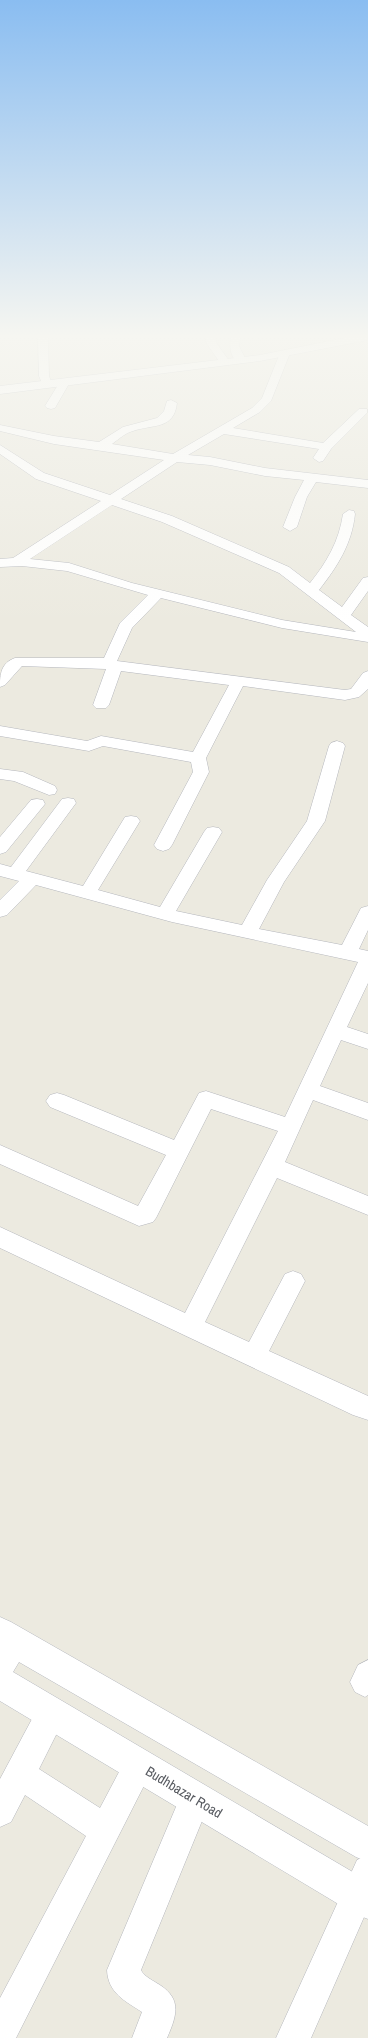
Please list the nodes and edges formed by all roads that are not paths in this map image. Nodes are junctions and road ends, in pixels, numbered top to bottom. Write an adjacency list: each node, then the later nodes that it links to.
1 (14, 431): 6 (street)
2 (124, 431): 6 (street)
3 (220, 431): 9 (street)
4 (229, 431): 7 (street)
5 (342, 431): 7 (street)
6 (101, 446): 9 (street)
7 (326, 447): 10 (street)
8 (0, 450): 13 (street)
9 (175, 458): 11 (street); 13 (street)
10 (318, 460)
11 (312, 477): 12 (street); 15 (street)
12 (368, 484)
13 (110, 500): 16 (street); 19 (street)
14 (349, 514): 19 (street)
15 (290, 527)
16 (15, 563): 17 (street); 20 (street)
17 (0, 564)
18 (368, 581): 21 (street)
19 (311, 591): 21 (street)
20 (158, 593): 23 (street); 24 (street)
21 (344, 616): 22 (street)
22 (368, 634)
23 (368, 638)
24 (110, 664): 25 (street); 27 (street); 29 (street)
25 (6, 665): 28 (street)
26 (368, 676): 27 (street)
27 (238, 681): 32 (street)
28 (0, 682)
29 (101, 705)
30 (0, 731): 32 (street)
31 (337, 746): 46 (street)
32 (198, 758): 39 (street)
33 (0, 774): 34 (street)
34 (49, 790)
35 (68, 803): 41 (street)
36 (37, 804): 40 (street)
37 (130, 821): 42 (street)
38 (213, 832): 45 (street)
39 (163, 845)
40 (0, 848)
41 (16, 874): 42 (street); 43 (street)
42 (88, 892): 45 (street)
43 (0, 911)
44 (368, 912): 47 (street)
45 (165, 914): 46 (street)
46 (247, 933): 47 (street)
47 (347, 953): 48 (street)
48 (368, 958)
49 (368, 962): 50 (street)
50 (336, 1031): 51 (street); 52 (street)
51 (368, 1042)
52 (308, 1090): 54 (street); 55 (street)
53 (57, 1101): 56 (street)
54 (368, 1112)
55 (291, 1127): 56 (street); 58 (street)
56 (178, 1151): 57 (street)
57 (0, 1154)
58 (272, 1166): 59 (street); 62 (street)
59 (368, 1206)
60 (0, 1237): 62 (street)
61 (293, 1281): 63 (street)
62 (192, 1326): 63 (street)
63 (254, 1356): 64 (street)
64 (368, 1408)
65 (5, 1646): 73 (street)
66 (0, 1683): 67 (street, Budhbazar Road)
67 (51, 1715): 68 (street, Budhbazar Road); 69 (street)
68 (139, 1766): 70 (street, Budhbazar Road); 72 (street)
69 (20, 1774): 71 (street); 72 (street)
70 (195, 1799): 74 (street, Budhbazar Road); 76 (street)
71 (0, 1811)
72 (105, 1830): 75 (street)
73 (368, 1845)
74 (364, 1889): 77 (street)
75 (0, 2033)
76 (148, 2038)
77 (293, 2038)

